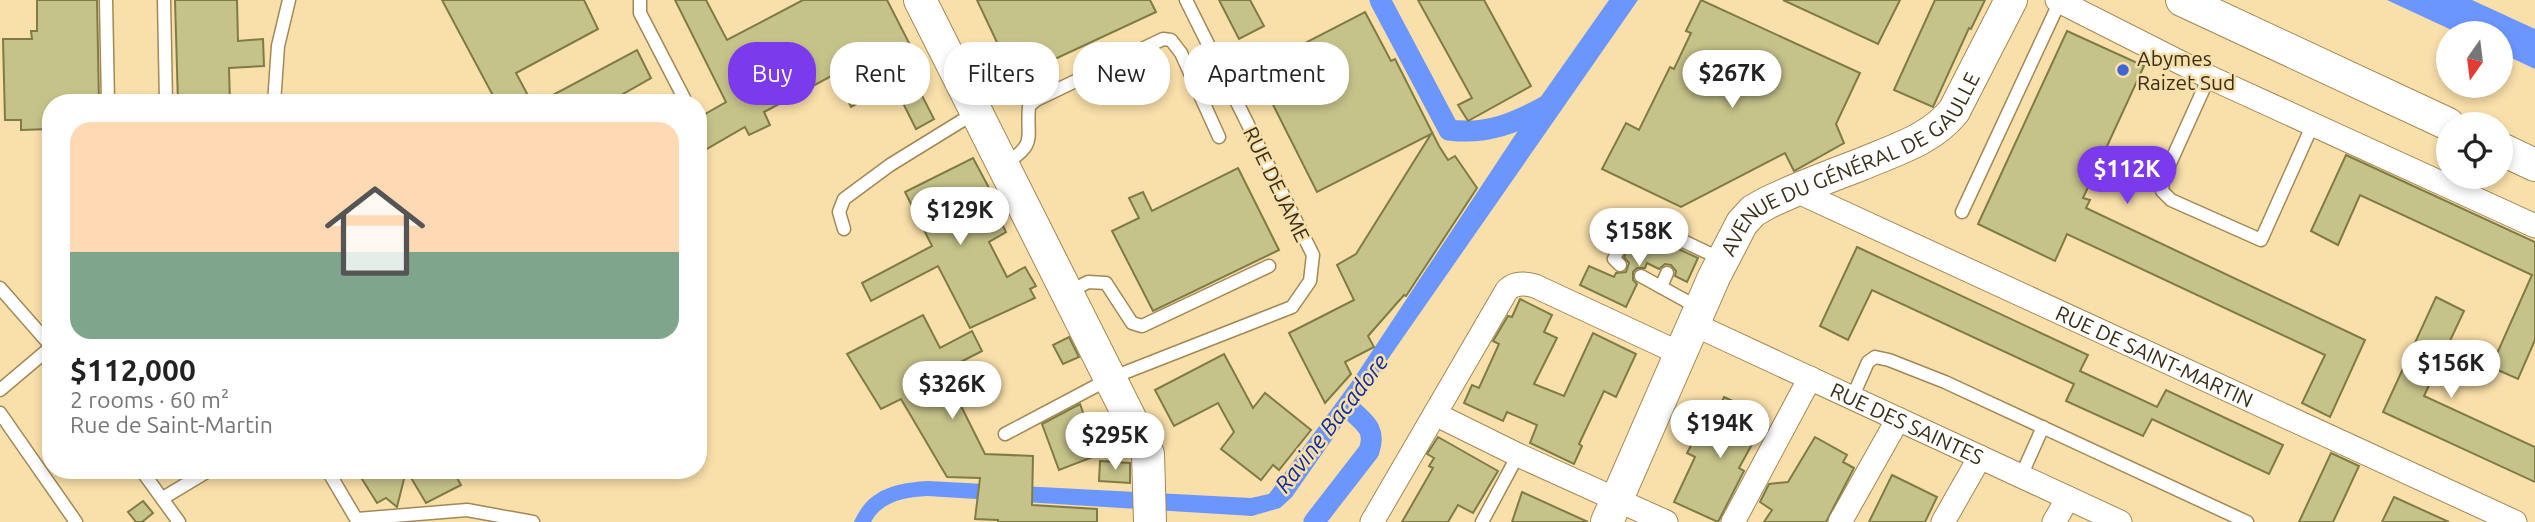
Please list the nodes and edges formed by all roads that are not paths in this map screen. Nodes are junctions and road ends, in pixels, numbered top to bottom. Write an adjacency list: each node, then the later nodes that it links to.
1 (106, 0): 11 (lane)
2 (164, 0): 12 (lane)
3 (289, 0): 13 (lane)
4 (640, 0): 14 (lane)
5 (920, 0): 15 (main road)
6 (1186, 0): 38 (lane, RUE DEJAME)
7 (2011, 0): 22 (main road, AVENUE DU GÉNÉRAL DE GAULLE)
8 (2182, 0): 16 (main road)
9 (2059, 1): 10 (street); 23 (lane)
10 (2209, 77): 17 (street); 17 (lane)
11 (108, 94)
12 (166, 94)
13 (275, 94)
14 (682, 94)
15 (976, 112): 20 (main road); 25 (lane)
16 (2436, 118)
17 (2313, 124): 24 (street)
18 (1219, 137): 20 (lane)
19 (2513, 155): 21 (main road)
20 (1003, 165): 33 (main road)
21 (2535, 165)
22 (1794, 190): 26 (main road, AVENUE DU GÉNÉRAL DE GAULLE); 72 (street, RUE DE SAINT-MARTIN)
23 (1962, 212)
24 (2535, 226)
25 (844, 229)
26 (1723, 260): 27 (lane); 34 (main road, AVENUE DU GÉNÉRAL DE GAULLE)
27 (1620, 265)
28 (1269, 266): 33 (lane)
29 (1667, 273): 31 (lane)
30 (1641, 276): 31 (lane)
31 (1661, 287): 34 (lane)
32 (0, 288): 35 (lane)
33 (1068, 293): 38 (main road)
34 (1696, 316): 37 (main road, AVENUE DU GÉNÉRAL DE GAULLE); 39 (street, RUE DES SAINTES)
35 (42, 336)
36 (42, 354): 40 (lane)
37 (1681, 354): 43 (street); 57 (main road, AVENUE DU GÉNÉRAL DE GAULLE)
38 (1111, 378): 46 (lane, RUE DEJAME); 62 (main road)
39 (1810, 378): 41 (street, RUE DES SAINTES); 66 (street)
40 (0, 390)
41 (1852, 398): 44 (street, RUE DES SAINTES); 45 (lane)
42 (0, 413): 49 (lane)
43 (1435, 414): 47 (street); 63 (street)
44 (1898, 419): 48 (street, RUE DES SAINTES); 67 (street)
45 (2043, 427): 50 (lane); 71 (lane)
46 (1005, 434)
47 (1517, 455): 57 (street); 64 (lane)
48 (1980, 457): 50 (street, RUE DES SAINTES); 68 (street)
49 (42, 473)
50 (2021, 476): 56 (street, RUE DES SAINTES)
51 (46, 479): 59 (lane)
52 (148, 479): 55 (lane)
53 (195, 479): 55 (lane)
54 (333, 479): 58 (lane)
55 (163, 498): 60 (lane)
56 (2068, 498): 69 (street); 70 (street, RUE DES SAINTES)
57 (1612, 511): 65 (street)
58 (358, 520): 61 (lane)
59 (76, 522)
60 (179, 522)
61 (533, 522)
62 (1150, 522)
63 (1372, 522)
64 (1482, 522)
65 (1666, 522)
66 (1733, 522)
67 (1840, 522)
68 (1943, 522)
69 (2054, 522)
70 (2120, 522)
71 (2247, 522)
72 (2515, 522)

